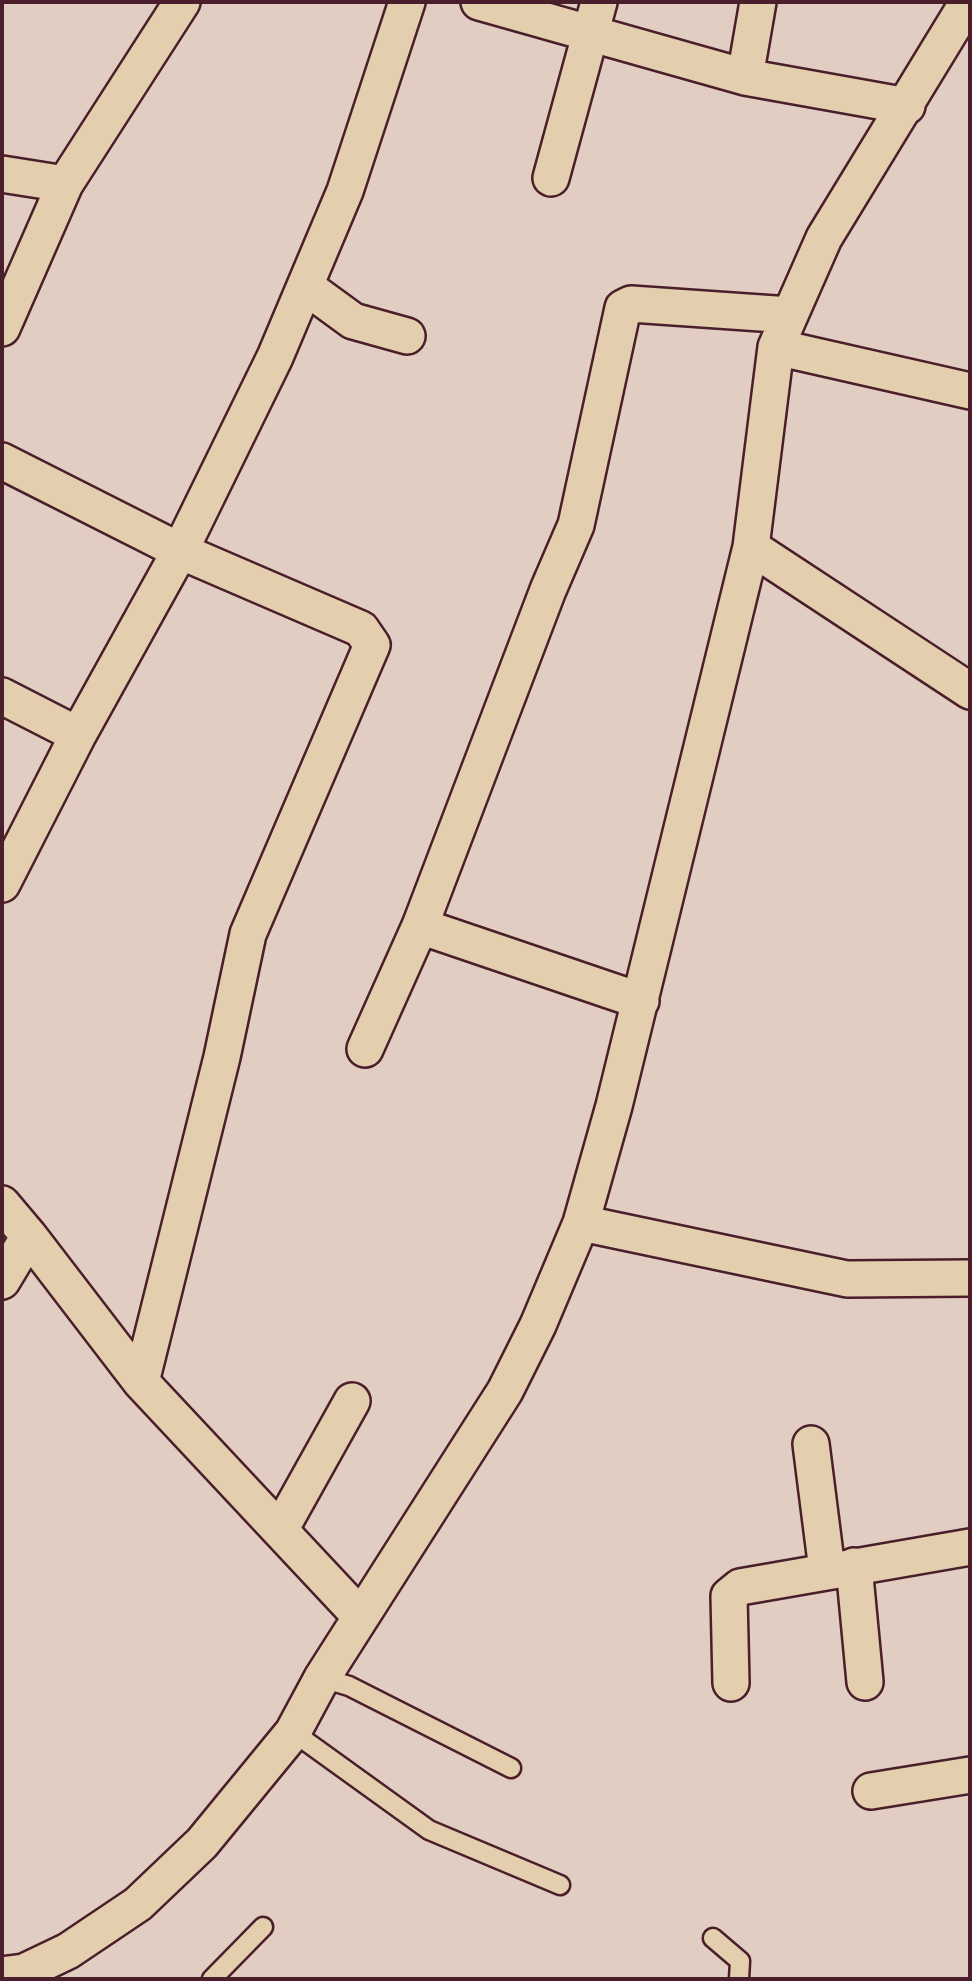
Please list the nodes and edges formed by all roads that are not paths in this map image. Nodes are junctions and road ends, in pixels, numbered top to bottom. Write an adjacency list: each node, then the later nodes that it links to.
1 (182, 2): 12 (street)
2 (407, 2): 13 (street)
3 (479, 2): 7 (street)
4 (599, 2): 7 (street)
5 (758, 2): 8 (street)
6 (968, 2): 9 (street)
7 (591, 35): 8 (street); 11 (street)
8 (745, 77): 9 (street)
9 (907, 106): 14 (street)
10 (2, 174): 12 (street)
11 (551, 178)
12 (65, 184): 15 (street)
13 (304, 286): 16 (street); 21 (street)
14 (790, 315): 17 (street); 26 (street)
15 (2, 328)
16 (407, 336)
17 (776, 346): 18 (street); 20 (street)
18 (970, 391)
19 (2, 461): 21 (street)
20 (751, 547): 22 (street); 27 (street)
21 (180, 551): 24 (street); 34 (street)
22 (970, 691)
23 (2, 696): 24 (street)
24 (78, 735): 25 (street)
25 (4, 874)
26 (420, 926): 27 (street); 28 (street)
27 (641, 1001): 30 (street)
28 (365, 1049)
29 (2, 1204): 31 (street)
30 (580, 1223): 32 (street); 40 (street)
31 (29, 1236): 33 (street); 34 (street)
32 (970, 1278)
33 (2, 1281)
34 (141, 1382): 37 (street)
35 (352, 1401): 37 (street)
36 (811, 1444): 39 (street)
37 (280, 1530): 40 (street)
38 (970, 1547): 39 (street)
39 (841, 1568): 42 (street); 43 (street)
40 (361, 1617): 41 (street)
41 (322, 1678): 44 (street); 45 (lane)
42 (865, 1682)
43 (731, 1683)
44 (293, 1732): 48 (lane); 51 (street)
45 (511, 1768)
46 (970, 1775): 47 (street)
47 (871, 1791)
48 (561, 1885)
49 (262, 1927): 52 (lane)
50 (713, 1938): 53 (lane)
51 (19, 1975)
52 (212, 1979)
53 (739, 1979)

